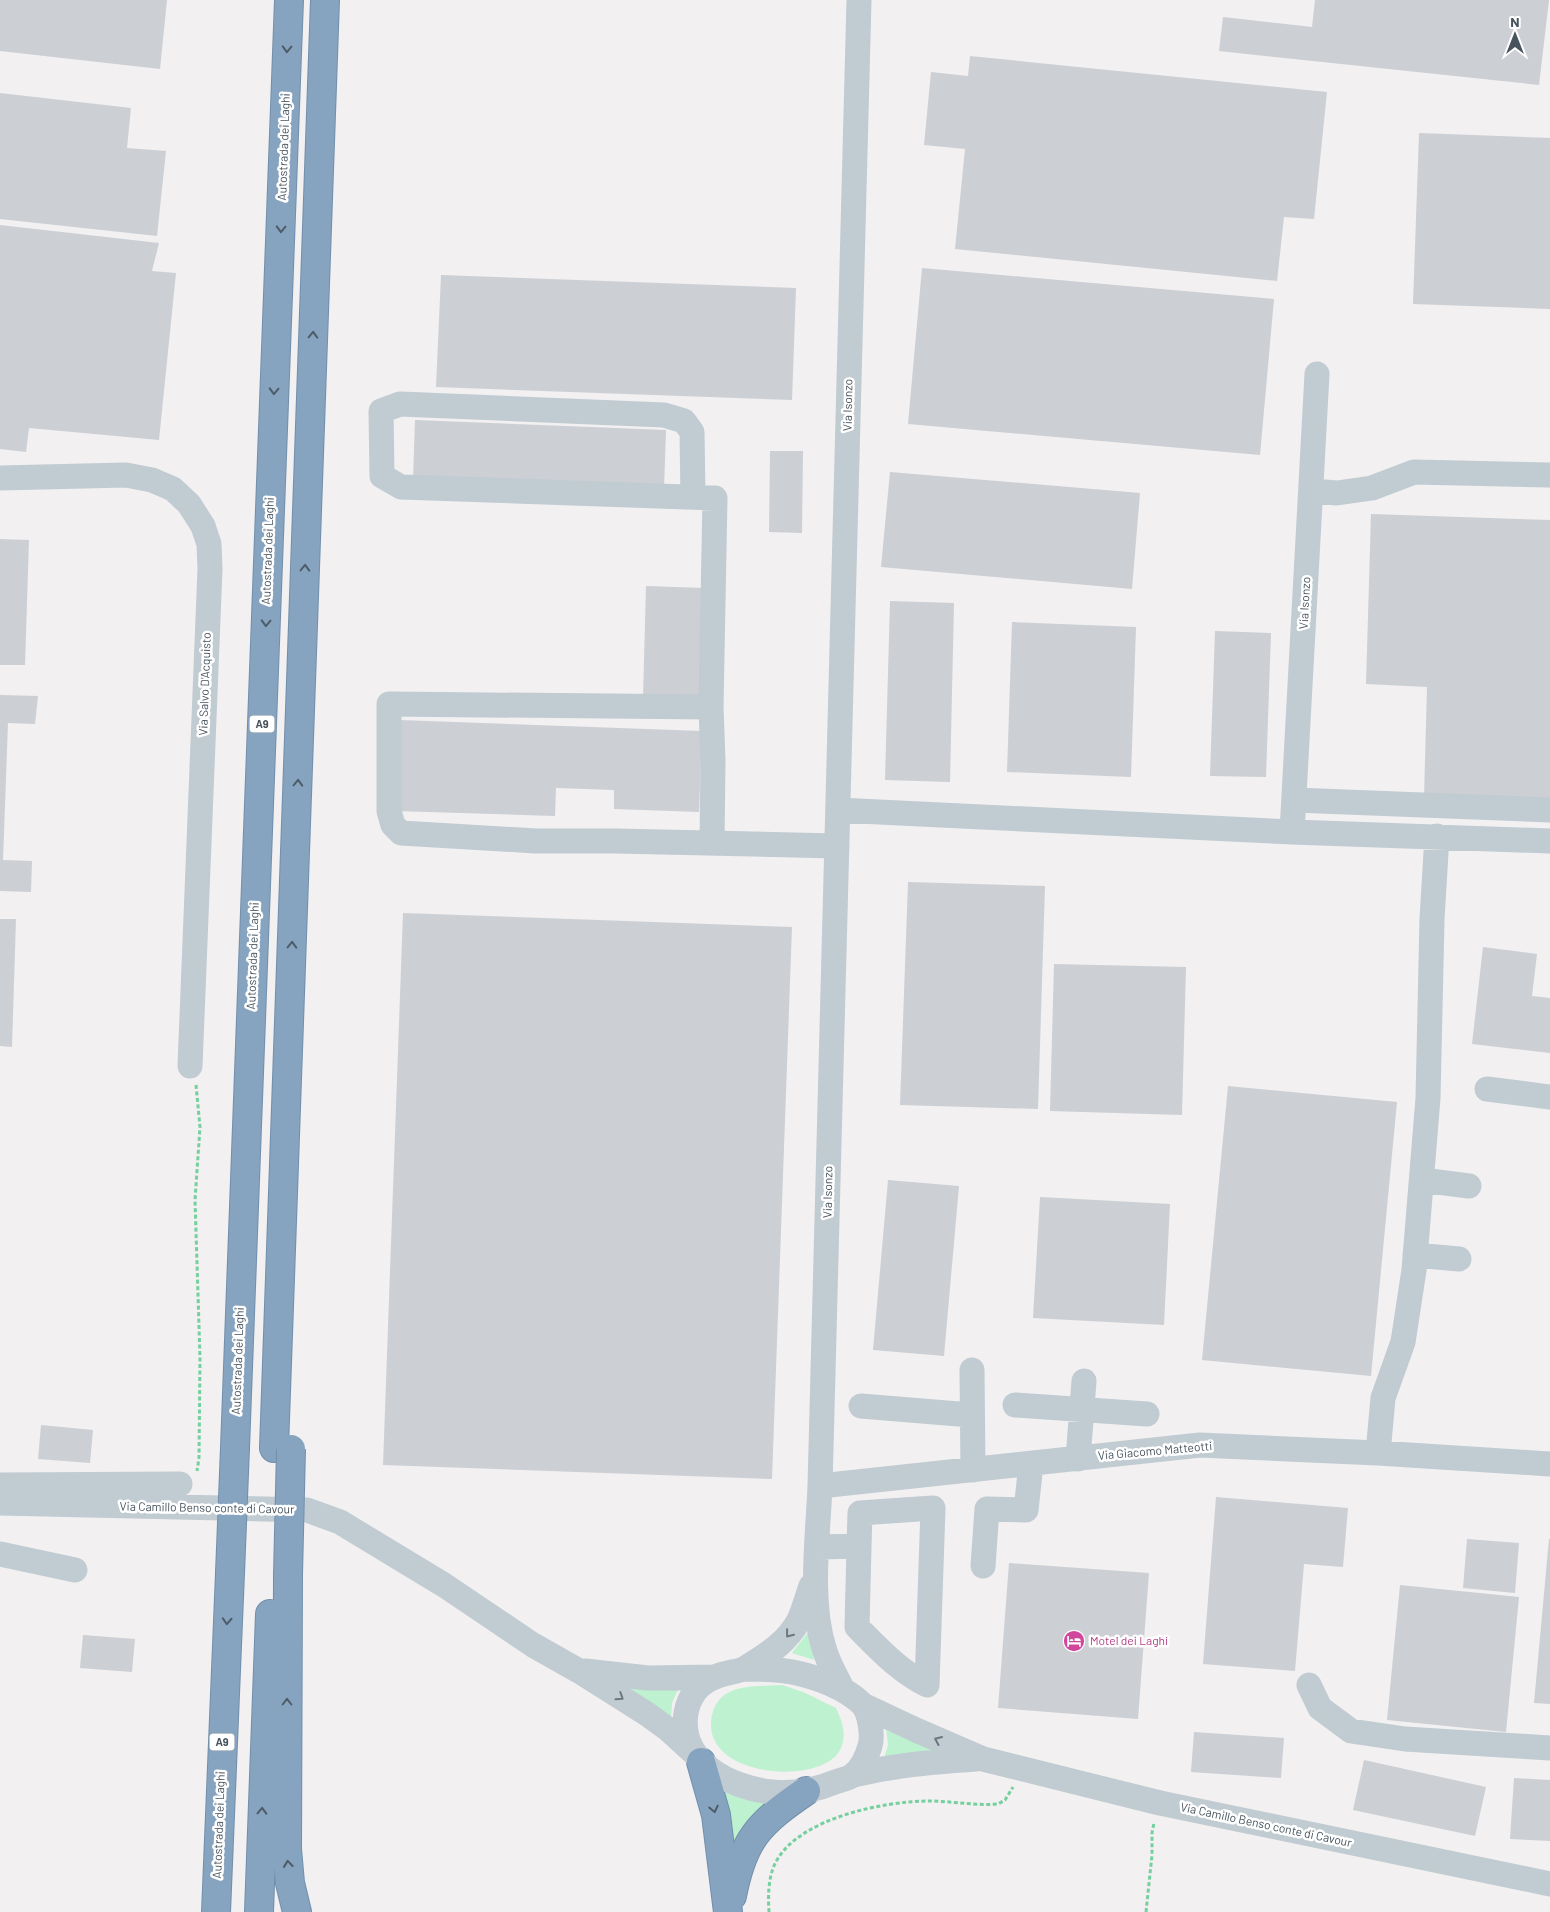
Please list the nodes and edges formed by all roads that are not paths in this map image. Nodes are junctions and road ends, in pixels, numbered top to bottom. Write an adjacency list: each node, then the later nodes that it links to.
1 (289, 0): 54 (highway, Autostrada dei Laghi / A9, one-way to 54, bridge)
2 (325, 0): 47 (highway, one-way to 2)
3 (859, 0): 11 (street, Via Isonzo)
4 (1318, 374): 7 (street, Via Isonzo)
5 (1550, 476): 7 (street)
6 (0, 478): 18 (street, Via Salvo D'Acquisto)
7 (1311, 491): 10 (street, Via Isonzo)
8 (693, 497): 8 (street); 9 (street)
9 (711, 708): 16 (street); 16 (street)
10 (1294, 800): 12 (street); 13 (street, Via Isonzo)
11 (838, 810): 13 (street); 17 (street, Via Isonzo)
12 (1550, 810)
13 (1292, 832): 14 (street)
14 (1437, 836): 15 (street); 21 (street)
15 (1550, 841)
16 (712, 843): 17 (street)
17 (837, 846): 39 (street, Via Isonzo)
18 (190, 1066)
19 (1487, 1089): 20 (street)
20 (1550, 1097)
21 (1422, 1180): 22 (street); 23 (street)
22 (1469, 1186)
23 (1415, 1255): 24 (street); 32 (street)
24 (1459, 1259)
25 (972, 1370): 31 (street)
26 (1084, 1381): 29 (street)
27 (1015, 1405): 29 (street)
28 (861, 1406): 31 (street)
29 (1082, 1410): 30 (street); 33 (street)
30 (1147, 1414)
31 (971, 1415): 36 (street)
32 (1378, 1453): 33 (street, Via Giacomo Matteotti); 35 (street, Via Giacomo Matteotti)
33 (1078, 1459): 34 (street, Via Giacomo Matteotti)
34 (1031, 1464): 36 (street, Via Giacomo Matteotti); 44 (street)
35 (1550, 1464)
36 (973, 1470): 39 (street, Via Giacomo Matteotti)
37 (180, 1484): 38 (street)
38 (0, 1485)
39 (820, 1486): 42 (street, Via Isonzo)
40 (0, 1503): 49 (street, Via Camillo Benso conte di Cavour)
41 (859, 1546): 41 (street); 42 (street)
42 (818, 1547): 46 (street, Via Isonzo)
43 (0, 1554): 45 (street)
44 (982, 1566)
45 (75, 1570)
46 (816, 1574): 48 (street, Via Isonzo, one-way to 48); 52 (street, Via Isonzo)
47 (280, 1575): 63 (highway, one-way to 47); 64 (highway, one-way to 47)
48 (744, 1669): 50 (street); 52 (street)
49 (579, 1671): 50 (street, Via Camillo Benso conte di Cavour); 56 (street, Via Camillo Benso conte di Cavour, one-way to 56)
50 (715, 1677): 56 (street)
51 (1309, 1684): 55 (street)
52 (843, 1690): 53 (street)
53 (863, 1704): 57 (street, Via Camillo Benso conte di Cavour, one-way to 53); 58 (street)
54 (223, 1725): 61 (highway); 62 (highway, Autostrada dei Laghi / A9)
55 (1550, 1748)
56 (697, 1757): 59 (street); 65 (highway, one-way to 65)
57 (983, 1759): 58 (street, Via Camillo Benso conte di Cavour); 60 (street, Via Camillo Benso conte di Cavour)
58 (853, 1775): 59 (street)
59 (806, 1791): 65 (highway)
60 (1550, 1884)
61 (204, 1912)
62 (216, 1912)
63 (259, 1912)
64 (297, 1912)
65 (728, 1912)

